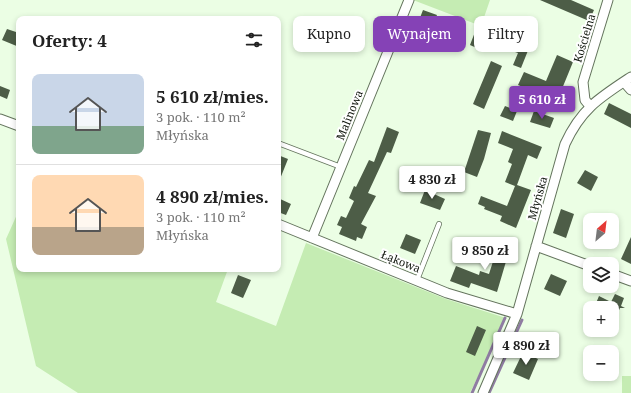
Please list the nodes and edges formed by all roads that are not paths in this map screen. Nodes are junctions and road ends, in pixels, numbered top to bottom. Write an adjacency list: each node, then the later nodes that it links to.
1 (409, 0): 9 (street, Malinowa)
2 (608, 0): 5 (street, Kościelna)
3 (628, 79): 4 (street); 5 (street, Młyńska)
4 (631, 90)
5 (590, 106): 13 (street, Młyńska)
6 (0, 118): 7 (street)
7 (16, 125)
8 (281, 144): 9 (lane)
9 (341, 167): 12 (street, Malinowa)
10 (439, 224): 16 (lane)
11 (281, 225): 12 (street, Łąkowa)
12 (312, 238): 16 (street, Łąkowa)
13 (536, 246): 14 (street); 18 (street, Młyńska)
14 (583, 263)
15 (619, 277): 17 (street)
16 (417, 280): 18 (street, Łąkowa)
17 (631, 282)
18 (517, 314): 19 (street, Młyńska)
19 (483, 393)

